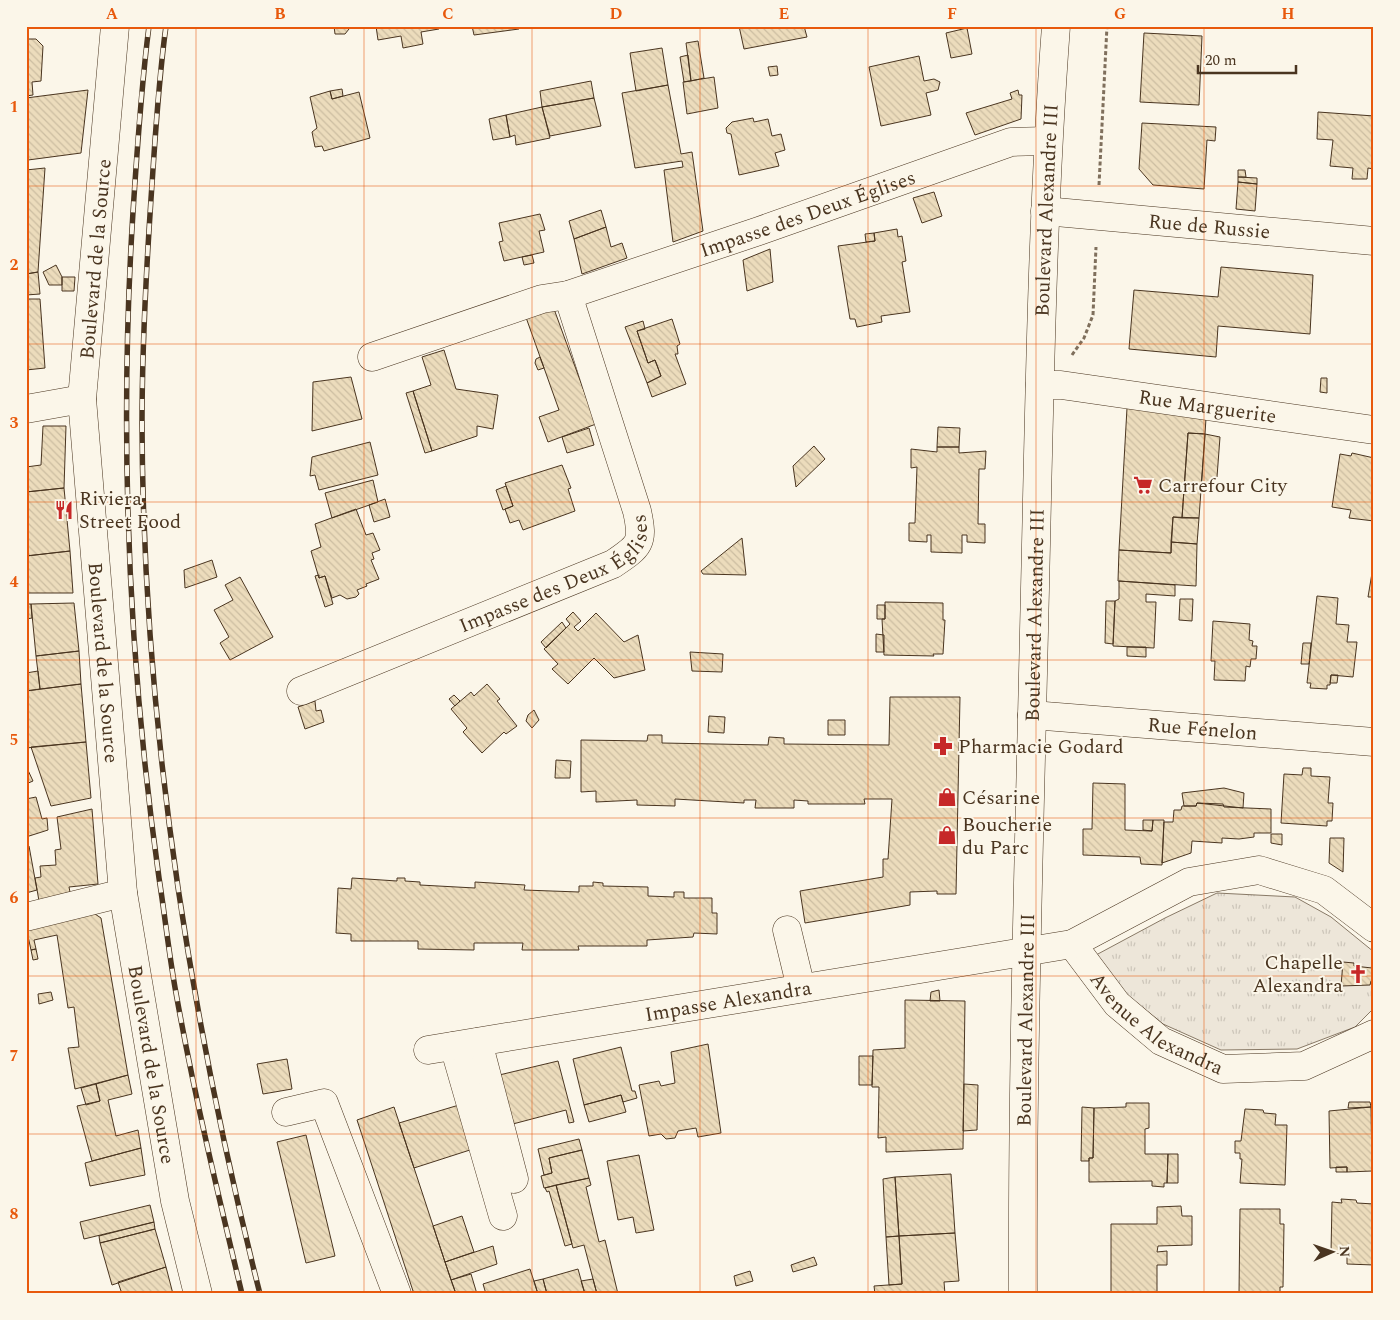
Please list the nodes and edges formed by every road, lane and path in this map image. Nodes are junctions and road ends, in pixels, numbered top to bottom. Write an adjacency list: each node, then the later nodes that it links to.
1 (115, 26): 9 (street, Boulevard de la Source)
2 (1056, 26): 3 (street, Boulevard Alexandre III)
3 (1047, 141): 4 (street, Boulevard Alexandre III); 6 (street, Impasse des Deux Églises)
4 (1045, 211): 5 (street, Rue de Russie); 8 (street, Boulevard Alexandre III)
5 (1374, 241)
6 (568, 295): 7 (street, Impasse des Deux Églises); 12 (street, Impasse des Deux Églises)
7 (372, 357)
8 (1040, 386): 11 (street, Rue Marguerite); 13 (street, Boulevard Alexandre III)
9 (82, 400): 10 (street); 15 (street, Boulevard de la Source)
10 (26, 409)
11 (1374, 430)
12 (300, 691)
13 (1032, 715): 14 (street, Rue Fénelon); 20 (street, Boulevard Alexandre III)
14 (1374, 742)
15 (123, 893): 16 (street); 28 (street, Boulevard de la Source)
16 (26, 917)
17 (1374, 928): 19 (street, Avenue Alexandra)
18 (787, 930): 21 (street)
19 (1072, 944): 20 (street, Avenue Alexandra); 22 (street, Avenue Alexandra)
20 (1028, 950): 21 (street, Impasse Alexandra); 30 (street, Boulevard Alexandre III)
21 (801, 988): 23 (street, Impasse Alexandra)
22 (1374, 1034)
23 (466, 1044): 24 (street, Impasse Alexandra); 26 (street); 27 (street)
24 (428, 1050)
25 (286, 1112): 29 (street)
26 (514, 1179)
27 (503, 1216)
28 (198, 1294)
29 (397, 1294)
30 (1023, 1294)

